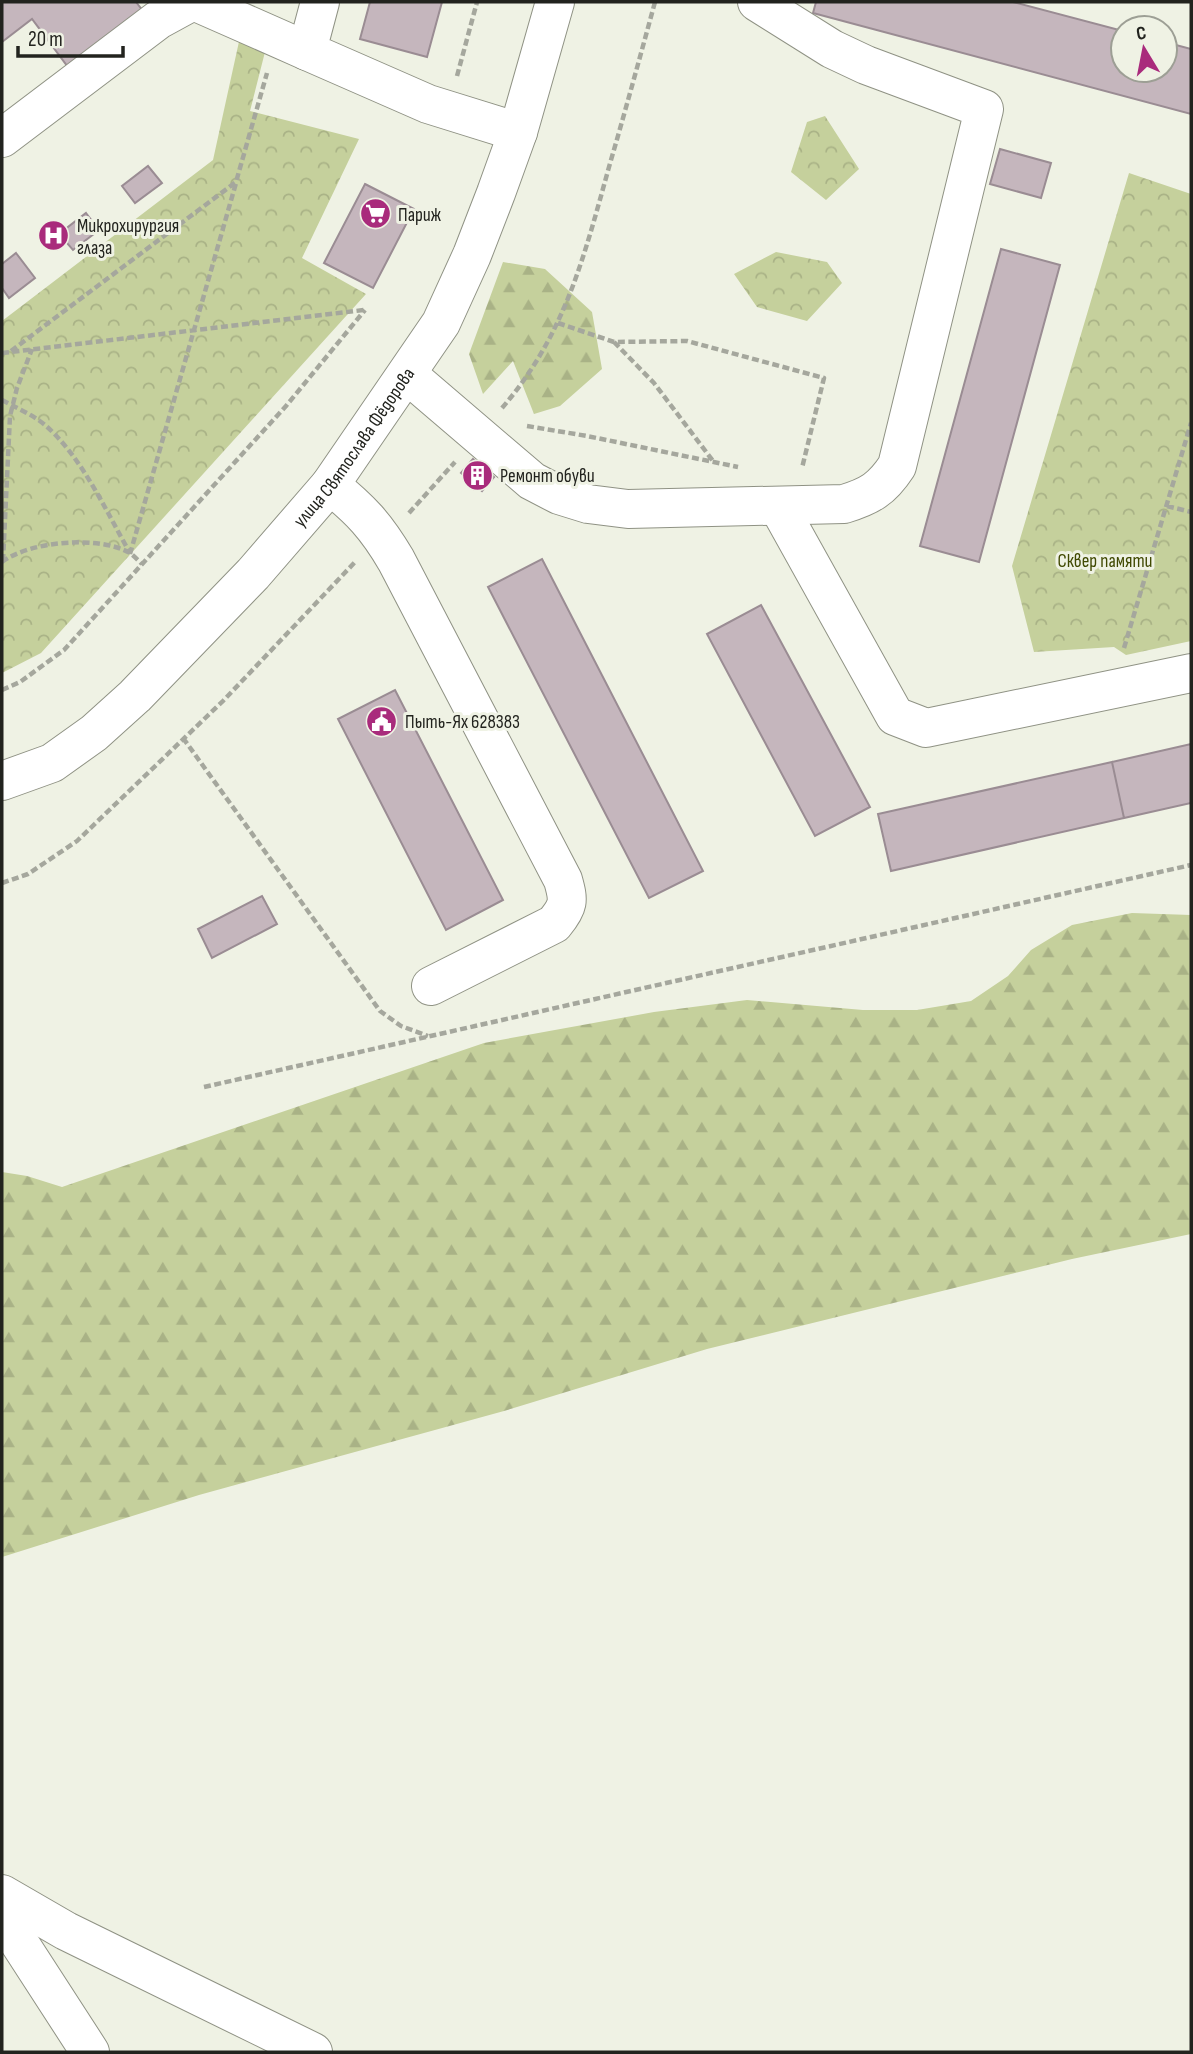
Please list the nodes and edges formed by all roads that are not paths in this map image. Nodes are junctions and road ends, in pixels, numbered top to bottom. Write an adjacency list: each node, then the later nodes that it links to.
1 (191, 2): 8 (street)
2 (197, 2): 6 (street)
3 (320, 2): 6 (street)
4 (555, 2): 7 (street, улица Святослава Фёдорова)
5 (757, 2): 11 (street)
6 (307, 51): 7 (street)
7 (517, 132): 9 (street, улица Святослава Фёдорова)
8 (2, 138)
9 (408, 375): 10 (street, улица Святослава Фёдорова); 11 (street)
10 (330, 485): 13 (street, улица Святослава Фёдорова); 14 (street)
11 (789, 493): 12 (street)
12 (1191, 673)
13 (2, 781)
14 (431, 986)
15 (2, 1894): 18 (street)
16 (2, 1916): 17 (street)
17 (90, 2052)
18 (313, 2052)

